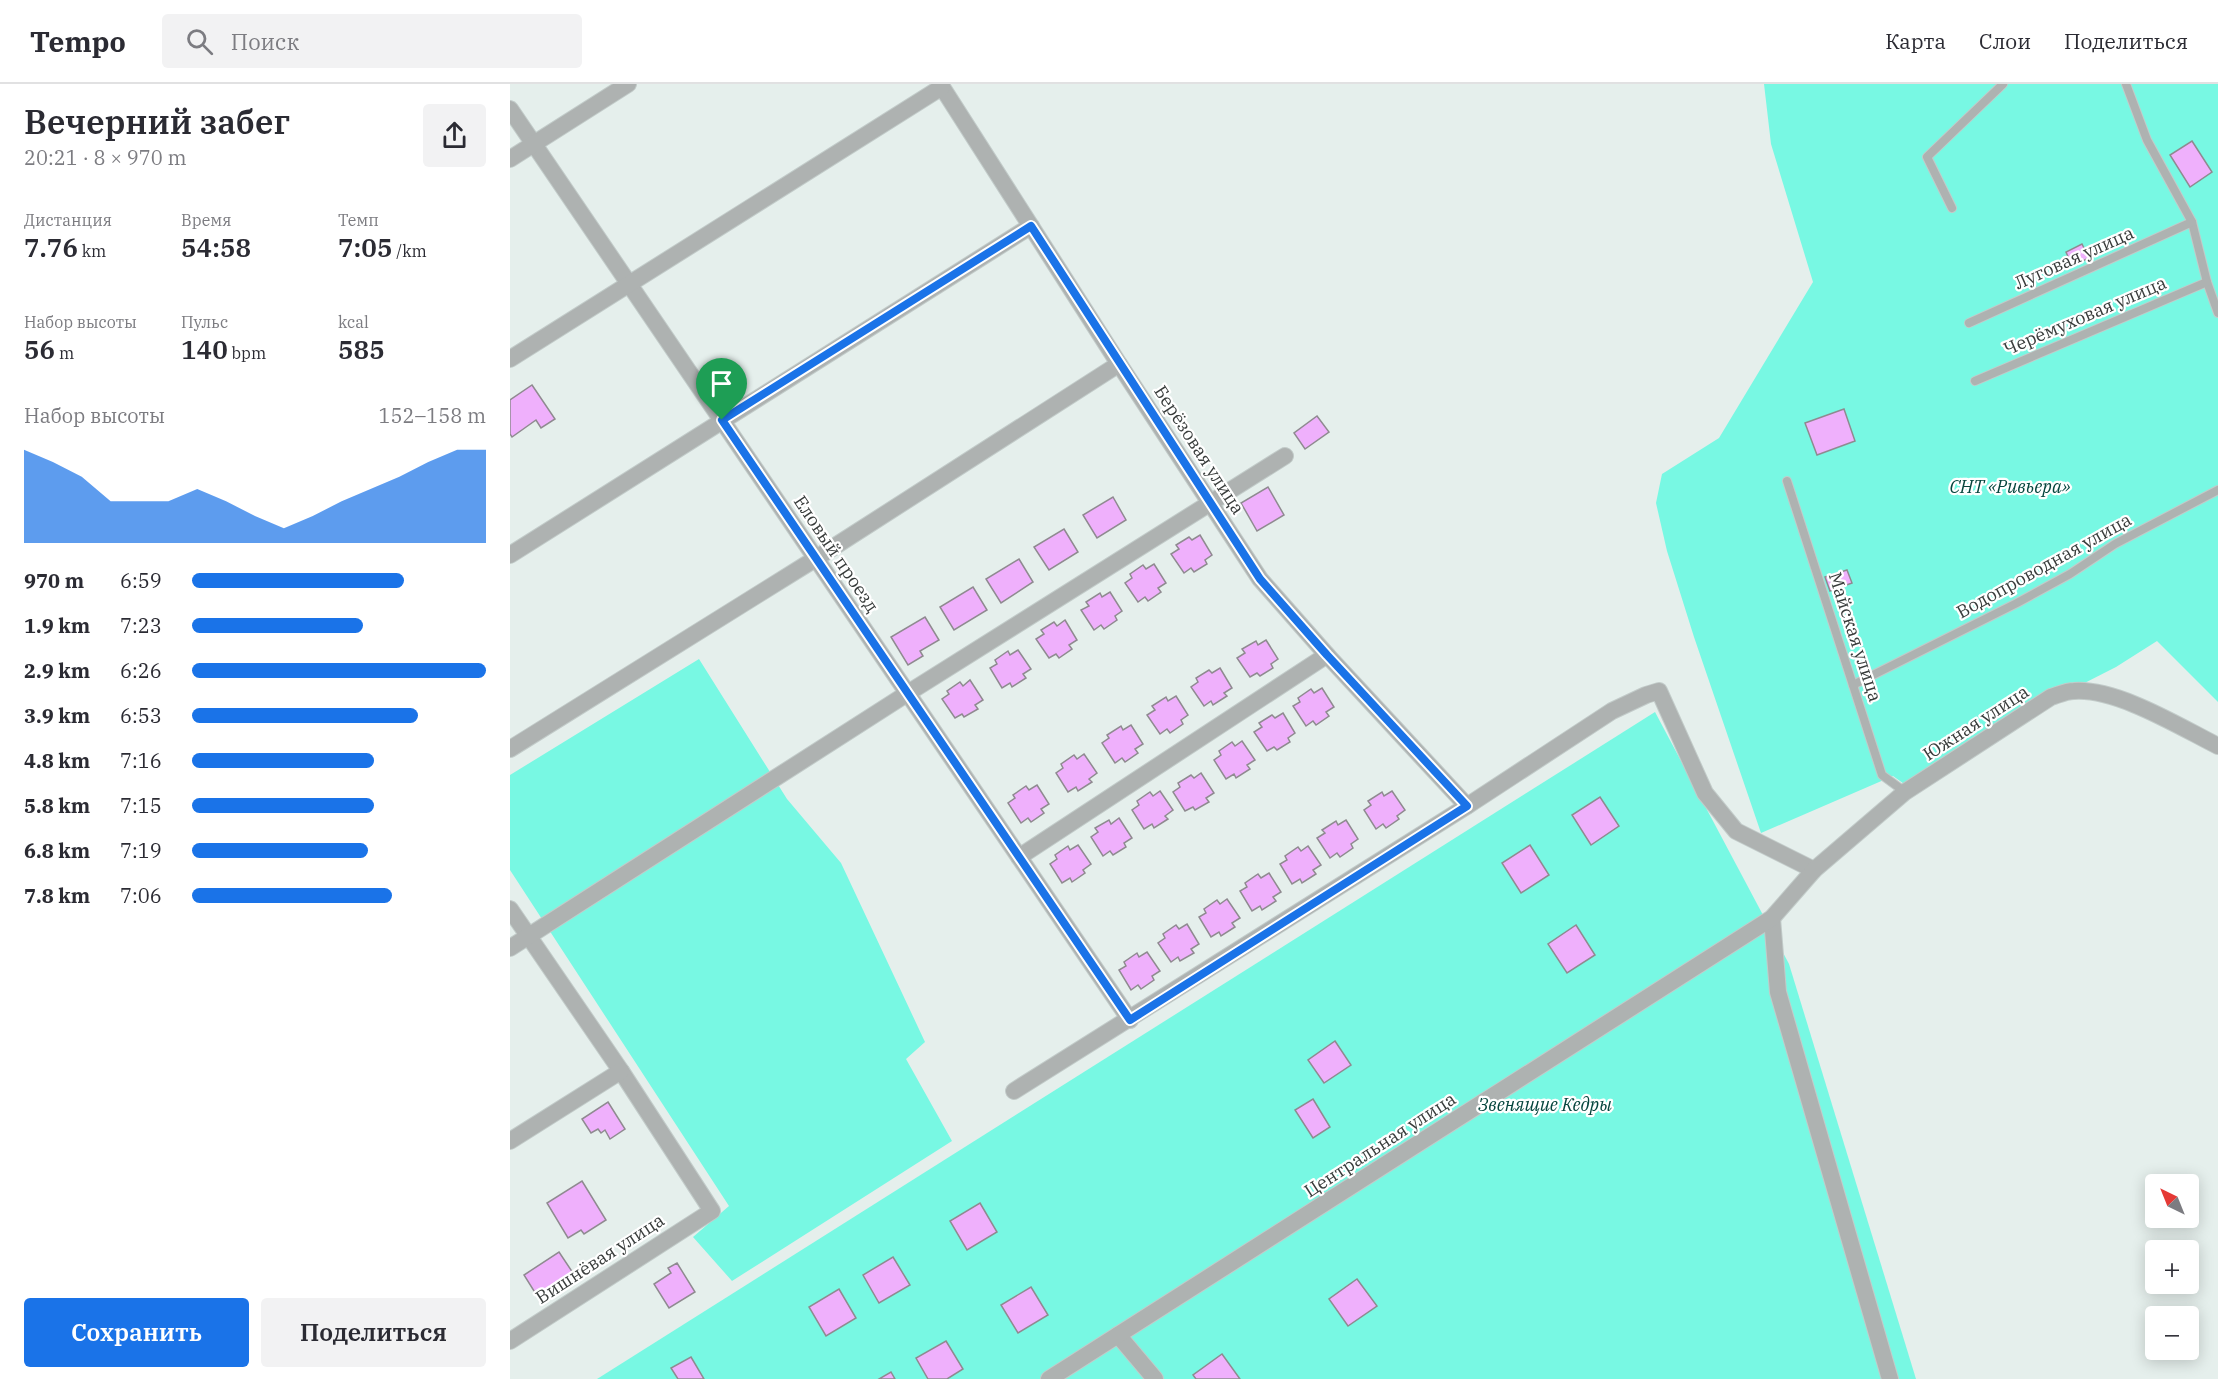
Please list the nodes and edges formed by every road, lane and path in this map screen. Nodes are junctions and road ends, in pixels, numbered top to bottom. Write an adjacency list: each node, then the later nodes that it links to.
1 (628, 84): 7 (street)
2 (2003, 84): 5 (lane)
3 (2126, 84): 10 (lane)
4 (941, 85): 11 (street, Берёзовая улица); 13 (street)
5 (1994, 87): 9 (lane)
6 (510, 109): 7 (street, Еловый проезд)
7 (534, 144): 8 (street); 13 (street, Еловый проезд)
8 (510, 159)
9 (1952, 208)
10 (2192, 222): 12 (lane); 15 (lane, Луговая улица)
11 (1031, 226): 17 (street, Берёзовая улица); 19 (street)
12 (2207, 282): 14 (lane); 18 (lane, Черёмуховая улица)
13 (628, 284): 16 (street); 19 (street, Еловый проезд)
14 (2218, 313)
15 (1969, 323)
16 (510, 359)
17 (1119, 364): 23 (street, Берёзовая улица); 25 (street)
18 (1975, 381)
19 (722, 420): 24 (street); 25 (street, Еловый проезд)
20 (1285, 456): 23 (street)
21 (1787, 481): 27 (lane, Майская улица)
22 (2218, 490): 27 (lane, Водопроводная улица)
23 (1210, 503): 26 (street, Берёзовая улица); 28 (street)
24 (510, 555)
25 (815, 559): 28 (street, Еловый проезд); 30 (street)
26 (1327, 655): 32 (street, Берёзовая улица); 33 (street)
27 (1853, 686): 31 (lane, Майская улица)
28 (908, 693): 33 (street, Еловый проезд); 38 (street)
29 (2218, 746): 31 (street, Южная улица)
30 (510, 749)
31 (1905, 792): 34 (street, Южная улица)
32 (1467, 806): 34 (street); 40 (street)
33 (1019, 857): 40 (street, Еловый проезд)
34 (1814, 870): 35 (street, Южная улица)
35 (1788, 901): 37 (street, Центральная улица)
36 (510, 909): 38 (street)
37 (1772, 918): 44 (street, Центральная улица); 48 (street)
38 (529, 936): 39 (street); 41 (street)
39 (510, 948)
40 (1130, 1020): 42 (street)
41 (621, 1071): 43 (street); 45 (street, Вишнёвая улица)
42 (1014, 1091)
43 (510, 1142)
44 (1118, 1335): 46 (street, Центральная улица); 47 (street)
45 (510, 1341)
46 (1049, 1379)
47 (1155, 1379)
48 (1890, 1379)

